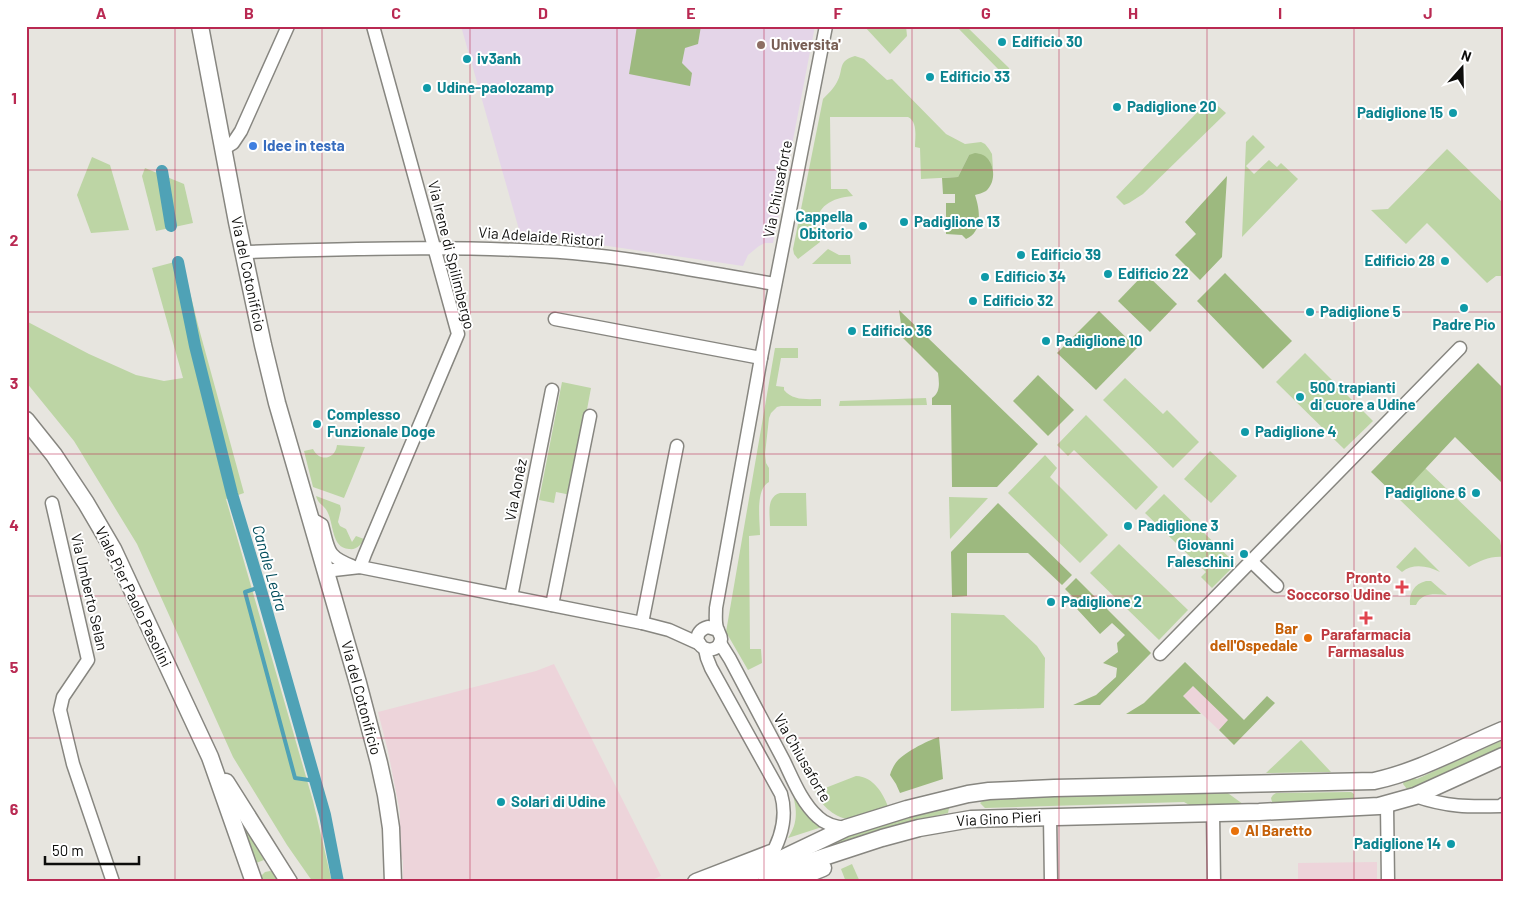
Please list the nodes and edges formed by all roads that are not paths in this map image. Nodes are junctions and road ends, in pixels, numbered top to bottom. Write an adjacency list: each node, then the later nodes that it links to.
1 (200, 26): 5 (main road, Via del Cotonificio)
2 (288, 26): 5 (street)
3 (373, 26): 6 (street, Via Irene di Spilimbergo)
4 (826, 26): 8 (street, Via Chiusaforte)
5 (223, 149): 7 (main road, Via del Cotonificio)
6 (434, 249): 7 (street, Via Adelaide Ristori); 8 (street, Via Adelaide Ristori); 19 (street, Via Irene di Spilimbergo)
7 (243, 252): 17 (main road, Via del Cotonificio)
8 (775, 284): 11 (street, Via Chiusaforte)
9 (555, 319): 11 (street)
10 (1460, 348): 18 (street)
11 (761, 358): 24 (street, Via Chiusaforte)
12 (552, 390): 22 (street, Via Aonêz)
13 (590, 416): 23 (street)
14 (26, 420): 34 (main road, Viale Pier Paolo Pasolini)
15 (677, 446): 25 (street)
16 (52, 503): 53 (street, Via Umberto Selan)
17 (310, 518): 19 (street, Via del Cotonificio); 20 (main road, Via del Cotonificio)
18 (1251, 561): 21 (street); 29 (street)
19 (357, 567): 20 (street); 22 (street)
20 (325, 572): 55 (main road, Via del Cotonificio)
21 (1277, 586)
22 (511, 597): 23 (street)
23 (552, 605): 25 (street)
24 (716, 608): 26 (street, Via Chiusaforte); 27 (street, Via Chiusaforte)
25 (642, 623): 27 (street)
26 (718, 630): 27 (street); 28 (street, Via Chiusaforte)
27 (702, 639): 28 (street); 31 (street)
28 (720, 643): 30 (street, Via Chiusaforte)
29 (1160, 654)
30 (759, 714): 31 (street, Via Chiusaforte); 47 (street, Via Chiusaforte)
31 (742, 723): 49 (street)
32 (1503, 730): 35 (main road, Via Gino Pieri)
33 (1503, 756): 40 (main road)
34 (210, 757): 50 (main road, Viale Pier Paolo Pasolini); 52 (main road, Viale Pier Paolo Pasolini)
35 (1394, 777): 36 (main road, Via Gino Pieri); 40 (main road)
36 (1374, 781): 37 (main road, Via Gino Pieri); 40 (main road)
37 (1232, 785): 38 (main road, Via Gino Pieri); 42 (main road)
38 (968, 794): 39 (main road, Via Gino Pieri); 45 (main road)
39 (951, 797): 46 (main road); 47 (main road, Via Gino Pieri)
40 (1395, 802): 41 (street); 42 (main road, Via Gino Pieri); 62 (street)
41 (1502, 806)
42 (1259, 812): 43 (main road, Via Gino Pieri)
43 (1213, 813): 44 (main road, Via Gino Pieri); 61 (street)
44 (1050, 816): 45 (main road, Via Gino Pieri); 60 (street)
45 (970, 819): 46 (main road, Via Gino Pieri)
46 (954, 822): 48 (main road, Via Gino Pieri)
47 (846, 828): 49 (main road); 51 (main road, Via Gino Pieri)
48 (860, 845): 58 (main road, Via Gino Pieri); 59 (main road)
49 (773, 852): 51 (street); 56 (main road)
50 (280, 867): 52 (main road); 54 (main road, Viale Pier Paolo Pasolini)
51 (763, 867): 57 (main road, Via Gino Pieri)
52 (253, 880)
53 (113, 882)
54 (289, 882)
55 (393, 882)
56 (696, 882)
57 (733, 882)
58 (748, 882)
59 (788, 882)
60 (1051, 882)
61 (1214, 882)
62 (1388, 882)

